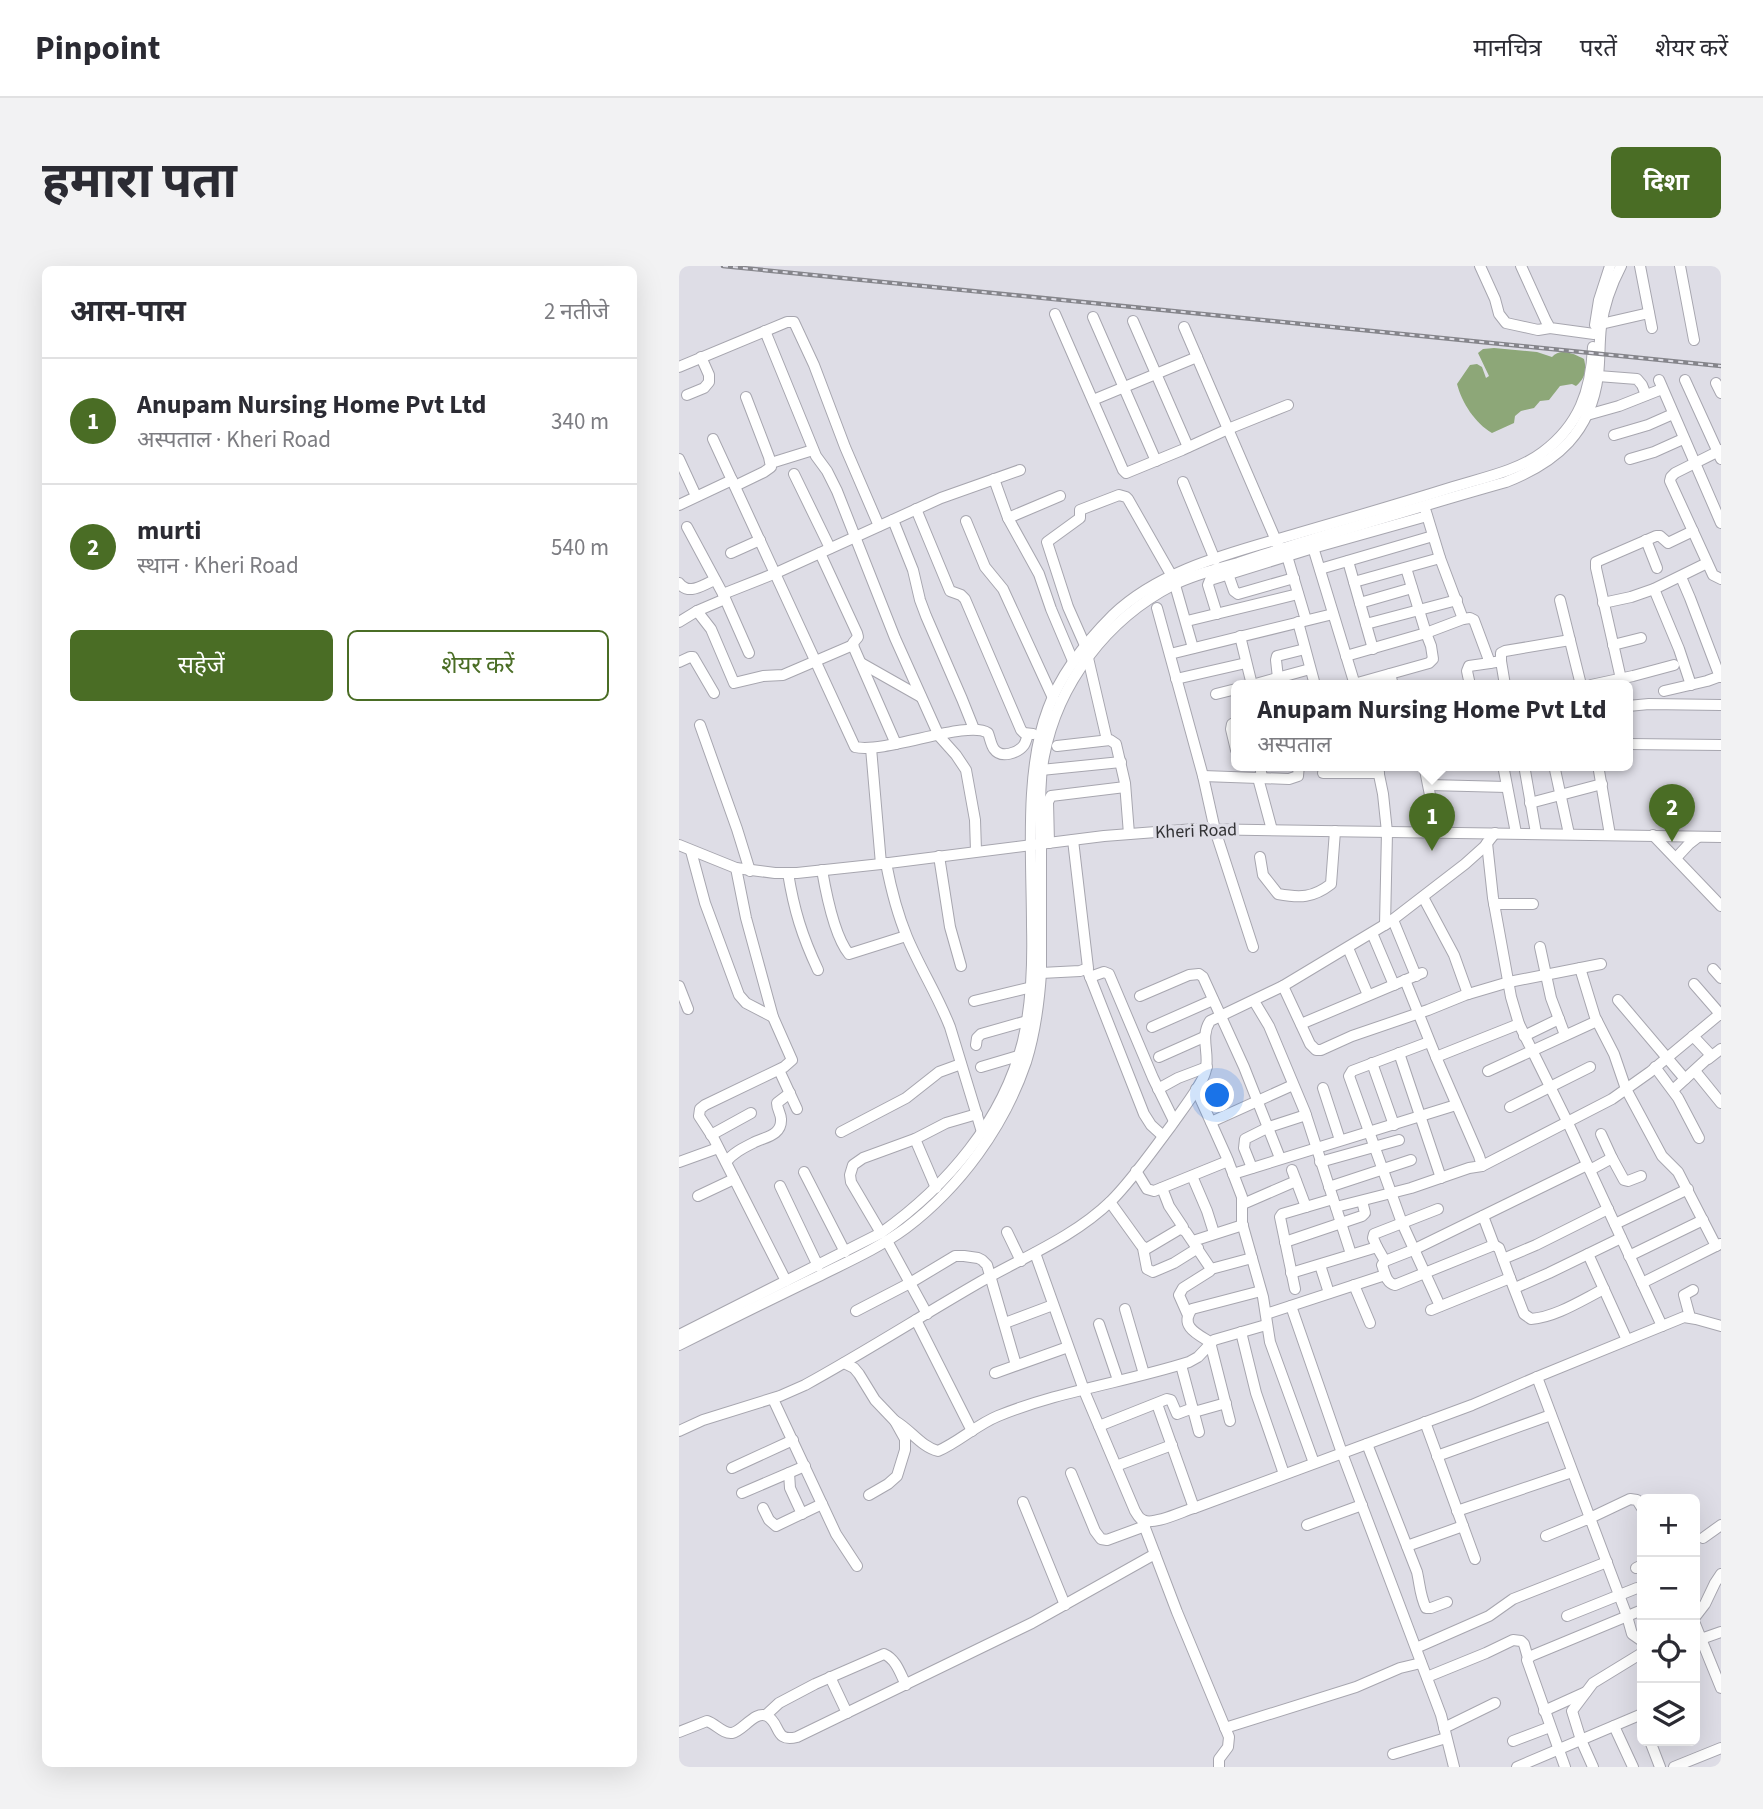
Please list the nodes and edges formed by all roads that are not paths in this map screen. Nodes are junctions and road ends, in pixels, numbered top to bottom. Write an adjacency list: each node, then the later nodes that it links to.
1 (1480, 266): 13 (street)
2 (1521, 266): 13 (street)
3 (1621, 266): 11 (street)
4 (1640, 266): 7 (street)
5 (1680, 266): 17 (street)
6 (1607, 268): 16 (street)
7 (1649, 313): 11 (street); 14 (street)
8 (1055, 314): 28 (street)
9 (1093, 317): 24 (street)
10 (1133, 321): 21 (street)
11 (1601, 324): 22 (street)
12 (1184, 327): 19 (street)
13 (1551, 328): 16 (street)
14 (1652, 328)
15 (765, 331): 18 (street); 37 (street); 58 (street)
16 (1594, 334): 66 (street)
17 (1694, 340)
18 (701, 357): 20 (street); 25 (street)
19 (1197, 357): 21 (street); 32 (street)
20 (679, 367)
21 (1156, 373): 24 (street); 36 (street)
22 (1598, 376): 26 (street); 31 (street)
23 (1685, 380): 38 (street)
24 (1124, 387): 28 (street); 40 (street)
25 (687, 396)
26 (1646, 396): 30 (street); 31 (street)
27 (747, 397): 42 (street)
28 (1093, 400): 40 (street)
29 (1289, 405): 32 (street)
30 (1673, 414): 33 (street); 35 (street)
31 (1587, 415): 53 (street)
32 (1228, 429): 36 (street); 66 (street)
33 (1614, 435)
34 (713, 439): 48 (street)
35 (1683, 439): 39 (street); 43 (street)
36 (1188, 447): 40 (street)
37 (813, 450): 42 (street); 62 (street)
38 (1720, 454): 43 (street)
39 (1630, 459)
40 (1156, 461)
41 (680, 463): 49 (street)
42 (771, 463): 48 (street)
43 (1694, 464): 57 (street); 60 (street)
44 (1020, 470): 46 (street)
45 (794, 474): 67 (street)
46 (994, 480): 52 (street); 54 (street)
47 (1183, 482): 70 (street)
48 (733, 483): 49 (street); 63 (street)
49 (696, 496): 51 (street)
50 (1060, 496): 54 (street)
51 (679, 505)
52 (916, 509): 55 (street); 147 (street)
53 (1425, 511): 61 (street); 65 (street)
54 (1008, 518): 117 (street)
55 (893, 520): 58 (street); 146 (street)
56 (966, 521): 142 (street)
57 (1721, 523)
58 (880, 526): 62 (street)
59 (687, 527): 81 (street)
60 (1693, 531): 64 (street); 72 (street)
61 (1433, 536): 69 (street); 71 (street)
62 (855, 537): 67 (street); 141 (street)
63 (760, 540): 68 (street); 76 (street)
64 (1646, 540): 74 (street); 92 (street)
65 (1312, 544): 66 (street); 75 (street)
66 (1280, 547): 70 (street); 77 (street); 79 (street); 82 (street)
67 (825, 550): 76 (street); 107 (street)
68 (731, 553)
69 (1440, 558): 73 (street); 89 (street)
70 (1215, 560): 82 (street)
71 (1348, 561): 75 (street); 83 (street)
72 (1707, 564): 78 (street); 80 (street)
73 (1406, 568): 83 (street); 85 (street)
74 (1657, 568)
75 (1320, 569): 97 (street)
76 (776, 573): 88 (street); 116 (street)
77 (1228, 573): 79 (street); 96 (street)
78 (1681, 577): 86 (street); 124 (street)
79 (1294, 578): 87 (street)
80 (1721, 579)
81 (715, 580): 84 (street); 88 (street)
82 (1174, 580): 99 (street); 112 (street); 112 (street)
83 (1354, 582): 91 (street)
84 (679, 583)
85 (1412, 588): 91 (street); 94 (street)
86 (1654, 589): 92 (street); 136 (street)
87 (1298, 594): 96 (street); 100 (street)
88 (724, 597): 95 (street); 113 (street)
89 (1457, 600): 94 (street); 98 (street)
90 (1560, 600): 106 (street)
91 (1360, 603): 102 (street)
92 (1603, 603): 108 (street)
93 (1157, 608): 114 (street)
94 (1418, 610): 102 (street); 103 (street)
95 (697, 611): 101 (street); 116 (street)
96 (1217, 614): 99 (street)
97 (1333, 614): 100 (street); 115 (street)
98 (1463, 619): 103 (street); 119 (street)
99 (1187, 621): 109 (street)
100 (1302, 621): 104 (street); 110 (street)
101 (679, 622)
102 (1366, 624): 111 (street)
103 (1426, 633): 111 (street); 130 (street)
104 (1240, 636): 109 (street); 121 (street)
105 (1641, 638): 108 (street)
106 (1570, 640): 119 (street); 133 (street)
107 (853, 645): 116 (street); 118 (street)
108 (1613, 645): 134 (street)
109 (1193, 648): 114 (street)
110 (1305, 649): 123 (street); 127 (street)
111 (1373, 649): 115 (street)
112 (1087, 652): 117 (street); 150 (street); 157 (street)
113 (749, 653)
114 (1170, 654): 125 (street)
115 (1346, 656): 129 (street)
116 (816, 660): 155 (street)
117 (1073, 661): 142 (street)
118 (860, 662): 141 (street); 151 (street)
119 (1495, 662): 131 (street); 132 (street)
120 (679, 663): 139 (street)
121 (1246, 663): 125 (street); 126 (street)
122 (1674, 665): 135 (street)
123 (1310, 669): 127 (street); 128 (street)
124 (1720, 676): 136 (street)
125 (1177, 679): 169 (street)
126 (1251, 680)
127 (1281, 680)
128 (1313, 680)
129 (1354, 680)
130 (1392, 680)
131 (1469, 680)
132 (1503, 680)
133 (1580, 680)
134 (1622, 680)
135 (1625, 680)
136 (1691, 685): 138 (street)
137 (1231, 690): 140 (street)
138 (1664, 691)
139 (715, 693)
140 (1216, 694)
141 (922, 698): 149 (street)
142 (1053, 698): 148 (street)
143 (1633, 704): 144 (street)
144 (1721, 705)
145 (700, 725): 204 (street)
146 (974, 729): 147 (street); 149 (street)
147 (1028, 734): 148 (street)
148 (1041, 734): 195 (street)
149 (939, 736): 151 (street); 197 (street)
150 (1107, 740): 154 (street); 156 (street)
151 (896, 744): 155 (street)
152 (1633, 744): 153 (street)
153 (1721, 745)
154 (1057, 746)
155 (870, 748): 201 (street)
156 (1121, 762): 157 (street); 175 (street)
157 (1041, 770): 195 (street)
158 (1241, 771): 170 (street)
159 (1260, 771): 171 (street)
160 (1298, 771): 171 (street)
161 (1337, 771): 168 (street)
162 (1378, 771): 181 (street)
163 (1425, 771): 173 (street)
164 (1504, 771): 174 (street)
165 (1525, 771): 177 (street)
166 (1555, 771): 176 (street)
167 (1599, 771): 172 (street)
168 (1323, 773)
169 (1203, 776): 170 (street); 178 (street)
170 (1243, 778): 171 (street)
171 (1260, 778): 179 (street)
172 (1602, 784): 176 (street); 188 (street)
173 (1429, 785): 174 (street); 182 (street)
174 (1507, 786): 184 (street)
175 (1125, 787): 186 (street); 195 (street)
176 (1560, 795): 177 (street); 187 (street)
177 (1530, 803): 185 (street)
178 (1215, 830): 179 (street, Kheri Road); 186 (street, Kheri Road); 213 (street)
179 (1272, 830): 180 (street, Kheri Road)
180 (1335, 831): 181 (street, Kheri Road); 199 (street)
181 (1387, 832): 182 (street, Kheri Road); 210 (street)
182 (1433, 832): 183 (street, Kheri Road)
183 (1495, 833): 184 (street, Kheri Road); 193 (street)
184 (1516, 833): 185 (street, Kheri Road)
185 (1536, 833): 187 (street, Kheri Road)
186 (1129, 834): 192 (street, Kheri Road)
187 (1569, 834): 188 (street, Kheri Road)
188 (1610, 835): 189 (street, Kheri Road)
189 (1653, 835): 190 (street, Kheri Road); 200 (street)
190 (1699, 837): 191 (street, Kheri Road); 200 (street)
191 (1721, 837)
192 (1073, 840): 195 (street, Kheri Road); 222 (street)
193 (1487, 843): 206 (street); 207 (street)
194 (679, 845): 196 (street, Kheri Road)
195 (1039, 845): 197 (street, Kheri Road); 221 (street); 231 (street)
196 (691, 851): 202 (street, Kheri Road); 243 (street)
197 (976, 851): 198 (street, Kheri Road)
198 (939, 856): 201 (street, Kheri Road); 217 (street)
199 (1260, 857)
200 (1676, 859): 209 (street)
201 (883, 863): 203 (street, Kheri Road); 212 (street)
202 (736, 868): 204 (street, Kheri Road); 243 (street)
203 (822, 870): 205 (street, Kheri Road); 212 (street)
204 (750, 871): 205 (street, Kheri Road)
205 (788, 873): 220 (street)
206 (1423, 897): 210 (street); 232 (street)
207 (1494, 904): 208 (street); 226 (street)
208 (1533, 904)
209 (1721, 906)
210 (1389, 922): 211 (street); 225 (street)
211 (1372, 933): 215 (street); 228 (street)
212 (907, 936): 265 (street)
213 (1254, 947)
214 (1540, 947): 223 (street)
215 (1348, 948): 230 (street); 233 (street)
216 (1601, 964): 218 (street)
217 (961, 966)
218 (1580, 968): 223 (street); 246 (street)
219 (1713, 969): 224 (street)
220 (818, 970)
221 (1041, 973): 222 (street); 352 (street)
222 (1089, 973): 277 (street); 301 (street)
223 (1546, 975): 226 (street); 244 (street)
224 (1721, 978)
225 (1405, 980): 228 (street); 240 (street)
226 (1509, 982): 232 (street); 248 (street)
227 (1694, 984): 241 (street)
228 (1394, 985): 233 (street)
229 (679, 986): 239 (street)
230 (1283, 986): 238 (street); 247 (street)
231 (1031, 987): 237 (street); 245 (street)
232 (1468, 994): 240 (street)
233 (1368, 995): 247 (street)
234 (1140, 996): 235 (street)
235 (1213, 1000): 242 (street); 249 (street)
236 (1618, 1000): 262 (street)
237 (974, 1001)
238 (1254, 1001): 242 (street); 274 (street)
239 (688, 1009)
240 (1418, 1013): 247 (street); 254 (street)
241 (1721, 1014): 252 (street)
242 (1220, 1016): 253 (street); 283 (street)
243 (773, 1017): 270 (street)
244 (1559, 1019): 250 (street); 251 (street)
245 (1027, 1021): 255 (street); 259 (street)
246 (1597, 1021): 250 (street); 279 (street)
247 (1301, 1024)
248 (1519, 1024): 251 (street); 261 (street)
249 (1152, 1027)
250 (1565, 1035): 257 (street)
251 (1524, 1036): 257 (street)
252 (1693, 1036): 262 (street); 263 (street)
253 (1204, 1037): 260 (street); 267 (street)
254 (1429, 1042): 258 (street); 261 (street)
255 (977, 1045)
256 (1721, 1049): 263 (street)
257 (1531, 1050): 271 (street); 275 (street)
258 (1399, 1053): 264 (street); 290 (street)
259 (1019, 1056): 266 (street); 298 (street)
260 (1159, 1057)
261 (1436, 1057): 284 (street)
262 (1668, 1057): 269 (street); 273 (street)
263 (1708, 1059): 272 (street)
264 (1372, 1063): 294 (street); 296 (street)
265 (961, 1064): 288 (street); 297 (street)
266 (981, 1067)
267 (1207, 1067): 277 (street); 278 (street)
268 (1590, 1067): 275 (street)
269 (1655, 1067): 279 (street); 280 (street)
270 (779, 1070): 281 (street); 300 (street)
271 (1488, 1071)
272 (1695, 1071): 273 (street); 282 (street)
273 (1685, 1079): 280 (street)
274 (1293, 1085): 283 (street); 289 (street)
275 (1549, 1086): 285 (street); 293 (street)
276 (1323, 1088): 304 (street)
277 (1158, 1089): 291 (street)
278 (1196, 1089): 291 (street); 292 (street)
279 (1626, 1089): 293 (street); 333 (street)
280 (1673, 1090): 302 (street)
281 (790, 1093): 286 (street); 313 (street)
282 (1719, 1097)
283 (1258, 1100): 292 (street); 295 (street)
284 (1456, 1105): 290 (street); 316 (street)
285 (1510, 1107)
286 (797, 1109)
287 (751, 1113): 300 (street)
288 (977, 1114): 298 (street); 303 (street)
289 (1306, 1115): 295 (street); 306 (street)
290 (1420, 1116): 294 (street); 326 (street)
291 (1174, 1121): 301 (street)
292 (1211, 1122): 312 (street)
293 (1568, 1123): 316 (street); 317 (street)
294 (1394, 1125): 296 (street)
295 (1269, 1127): 309 (street); 318 (street)
296 (1369, 1131): 304 (street); 307 (street)
297 (841, 1132)
298 (982, 1132): 331 (street)
299 (1601, 1134): 310 (street)
300 (711, 1135): 308 (street)
301 (1163, 1136): 321 (street)
302 (1699, 1138)
303 (915, 1139): 331 (street); 352 (street)
304 (1340, 1140): 306 (street)
305 (1399, 1140): 307 (street)
306 (1315, 1147): 309 (street); 314 (street)
307 (1375, 1147): 314 (street); 320 (street)
308 (718, 1149): 313 (street); 315 (street)
309 (1280, 1158): 318 (street)
310 (1612, 1158): 317 (street); 325 (street)
311 (1411, 1160): 320 (street)
312 (1228, 1161): 323 (street); 324 (street)
313 (726, 1162): 327 (street)
314 (1320, 1162): 330 (street)
315 (679, 1163)
316 (1482, 1166): 326 (street)
317 (1588, 1167): 342 (street); 343 (street)
318 (1252, 1168): 323 (street)
319 (1292, 1170): 328 (street)
320 (1383, 1170): 330 (street); 334 (street)
321 (1136, 1171): 332 (street); 337 (street)
322 (804, 1172): 361 (street)
323 (1233, 1174): 339 (street)
324 (1192, 1176): 332 (street); 351 (street)
325 (1640, 1176)
326 (1441, 1178): 334 (street)
327 (734, 1179): 335 (street); 377 (street)
328 (1296, 1181): 339 (street); 340 (street)
329 (780, 1186): 371 (street)
330 (1329, 1187): 338 (street)
331 (936, 1188): 352 (street)
332 (1161, 1188): 349 (street)
333 (1688, 1189): 344 (street); 347 (street)
334 (1391, 1194): 336 (street); 345 (street)
335 (698, 1196)
336 (1362, 1201): 338 (street); 346 (street)
337 (1111, 1202): 359 (street); 362 (street)
338 (1335, 1203): 340 (street); 346 (street)
339 (1243, 1204): 348 (street)
340 (1306, 1207): 354 (street)
341 (1438, 1209): 345 (street)
342 (1608, 1209): 347 (street); 367 (street)
343 (1483, 1216): 356 (street); 360 (street)
344 (1703, 1220): 357 (street); 365 (street)
345 (1402, 1223): 358 (street); 360 (street)
346 (1341, 1224): 354 (street); 363 (street)
347 (1615, 1224): 353 (street)
348 (1243, 1225): 351 (street); 366 (street)
349 (1183, 1227)
350 (1007, 1232): 368 (street)
351 (1214, 1233): 355 (street)
352 (884, 1237): 361 (street); 378 (street); 405 (street)
353 (1621, 1238): 364 (street); 365 (street)
354 (1285, 1242): 373 (street)
355 (1195, 1245): 359 (street); 359 (street); 366 (street)
356 (1494, 1245): 367 (street); 374 (street)
357 (1719, 1245): 380 (street)
358 (1377, 1247): 363 (street); 369 (street)
359 (1143, 1248)
360 (1413, 1250): 369 (street); 374 (street)
361 (845, 1252): 371 (street)
362 (1035, 1253): 368 (street); 387 (street)
363 (1351, 1254): 370 (street)
364 (1588, 1254): 379 (street); 383 (street)
365 (1629, 1255): 380 (street)
366 (1252, 1258): 385 (street)
367 (1503, 1259): 379 (street)
368 (1021, 1261): 376 (street)
369 (1385, 1261): 375 (street)
370 (1320, 1265): 373 (street); 386 (street)
371 (818, 1266): 377 (street)
372 (1210, 1271): 391 (street)
373 (1291, 1273): 382 (street)
374 (1425, 1274): 375 (street); 379 (street)
375 (1385, 1275): 381 (street)
376 (990, 1277): 378 (street); 392 (street); 396 (street)
377 (786, 1281): 402 (street)
378 (910, 1283): 390 (street); 392 (street)
379 (1512, 1283): 383 (street)
380 (1642, 1283): 399 (street)
381 (1354, 1285): 386 (street); 397 (street)
382 (1295, 1289)
383 (1604, 1289): 403 (street)
384 (1693, 1290): 393 (street)
385 (1261, 1291): 391 (street); 395 (street)
386 (1329, 1293): 388 (street)
387 (1053, 1305): 396 (street); 406 (street)
388 (1291, 1306): 395 (street); 430 (street)
389 (1125, 1309): 411 (street)
390 (856, 1311)
391 (1190, 1311): 404 (street)
392 (927, 1314): 394 (street)
393 (1690, 1317): 399 (street); 400 (street)
394 (916, 1320): 407 (street); 425 (street)
395 (1266, 1320): 401 (street); 432 (street)
396 (1005, 1323): 408 (street)
397 (1370, 1323)
398 (1099, 1324): 413 (street)
399 (1663, 1326): 403 (street)
400 (1721, 1326)
401 (1241, 1332): 404 (street); 439 (street)
402 (679, 1335)
403 (1627, 1340): 412 (street)
404 (1210, 1342): 409 (street); 416 (street)
405 (679, 1345)
406 (1068, 1347): 408 (street); 414 (street)
407 (844, 1363): 415 (street); 420 (street)
408 (1016, 1365): 410 (street)
409 (1181, 1365): 411 (street); 418 (street)
410 (995, 1373)
411 (1144, 1374): 413 (street)
412 (1537, 1377): 419 (street); 422 (street)
413 (1118, 1380): 414 (street)
414 (1083, 1389): 423 (street); 425 (street)
415 (773, 1399): 424 (street); 427 (street)
416 (1226, 1403): 418 (street); 421 (street)
417 (1157, 1404): 418 (street); 423 (street); 429 (street)
418 (1194, 1410): 426 (street)
419 (1551, 1415): 431 (street); 436 (street)
420 (895, 1421): 425 (street); 441 (street)
421 (1230, 1421)
422 (1425, 1422): 428 (street); 431 (street)
423 (1098, 1426): 434 (street)
424 (679, 1431)
425 (972, 1431)
426 (1199, 1432)
427 (793, 1440): 433 (street); 435 (street)
428 (1367, 1444): 430 (street); 457 (street)
429 (1172, 1445): 434 (street); 447 (street)
430 (1342, 1453): 432 (street); 445 (street)
431 (1437, 1456): 448 (street)
432 (1314, 1463): 439 (street)
433 (805, 1466): 437 (street); 444 (street)
434 (1116, 1466): 451 (street)
435 (732, 1468)
436 (1572, 1472): 448 (street); 450 (street)
437 (789, 1473): 440 (street); 449 (street)
438 (1071, 1474): 451 (street)
439 (1284, 1474): 447 (street)
440 (742, 1493)
441 (869, 1495)
442 (1637, 1500): 450 (street)
443 (1023, 1502): 466 (street)
444 (822, 1504): 449 (street); 461 (street)
445 (1362, 1504): 452 (street); 474 (street)
446 (763, 1508): 449 (street)
447 (1194, 1508): 451 (street)
448 (1457, 1511): 454 (street)
449 (802, 1514)
450 (1590, 1518): 455 (street); 460 (street)
451 (1143, 1523): 458 (street)
452 (1307, 1525)
453 (1721, 1525): 456 (street)
454 (1463, 1526): 457 (street); 459 (street)
455 (1546, 1536)
456 (1703, 1538)
457 (1406, 1546): 465 (street)
458 (1155, 1554): 466 (street); 490 (street)
459 (1475, 1559)
460 (1607, 1562): 464 (street); 474 (street)
461 (857, 1566)
462 (1721, 1574): 470 (street)
463 (1637, 1588): 464 (street)
464 (1619, 1595): 468 (street); 469 (street)
465 (1447, 1602)
466 (1065, 1605): 480 (street)
467 (1637, 1612): 469 (street)
468 (1567, 1616)
469 (1627, 1616): 472 (street); 476 (street)
470 (1697, 1620)
471 (1721, 1632): 473 (street)
472 (1637, 1638)
473 (1701, 1639): 481 (street)
474 (1416, 1648): 477 (street)
475 (1637, 1656): 482 (street)
476 (1528, 1658): 479 (street); 484 (street)
477 (1421, 1663): 479 (street); 490 (street)
478 (830, 1677): 480 (street); 485 (street); 486 (street)
479 (1427, 1677): 492 (street)
480 (906, 1685): 485 (street)
481 (1721, 1688)
482 (1586, 1692): 484 (street); 493 (street)
483 (1495, 1703): 492 (street)
484 (1544, 1711): 489 (street)
485 (847, 1713): 486 (street)
486 (766, 1715): 491 (street)
487 (1637, 1718): 488 (street)
488 (1614, 1726): 493 (street); 504 (street)
489 (1550, 1727): 494 (street); 497 (street)
490 (1226, 1728): 500 (street)
491 (679, 1732)
492 (1445, 1733): 498 (street); 501 (street)
493 (1581, 1740): 497 (street); 503 (street)
494 (1513, 1741)
495 (1652, 1746): 505 (street)
496 (1721, 1748): 506 (street)
497 (1558, 1750): 499 (street); 502 (street)
498 (1393, 1754)
499 (1524, 1766)
500 (1220, 1767)
501 (1454, 1767)
502 (1565, 1767)
503 (1593, 1767)
504 (1633, 1767)
505 (1660, 1767)
506 (1674, 1767)

